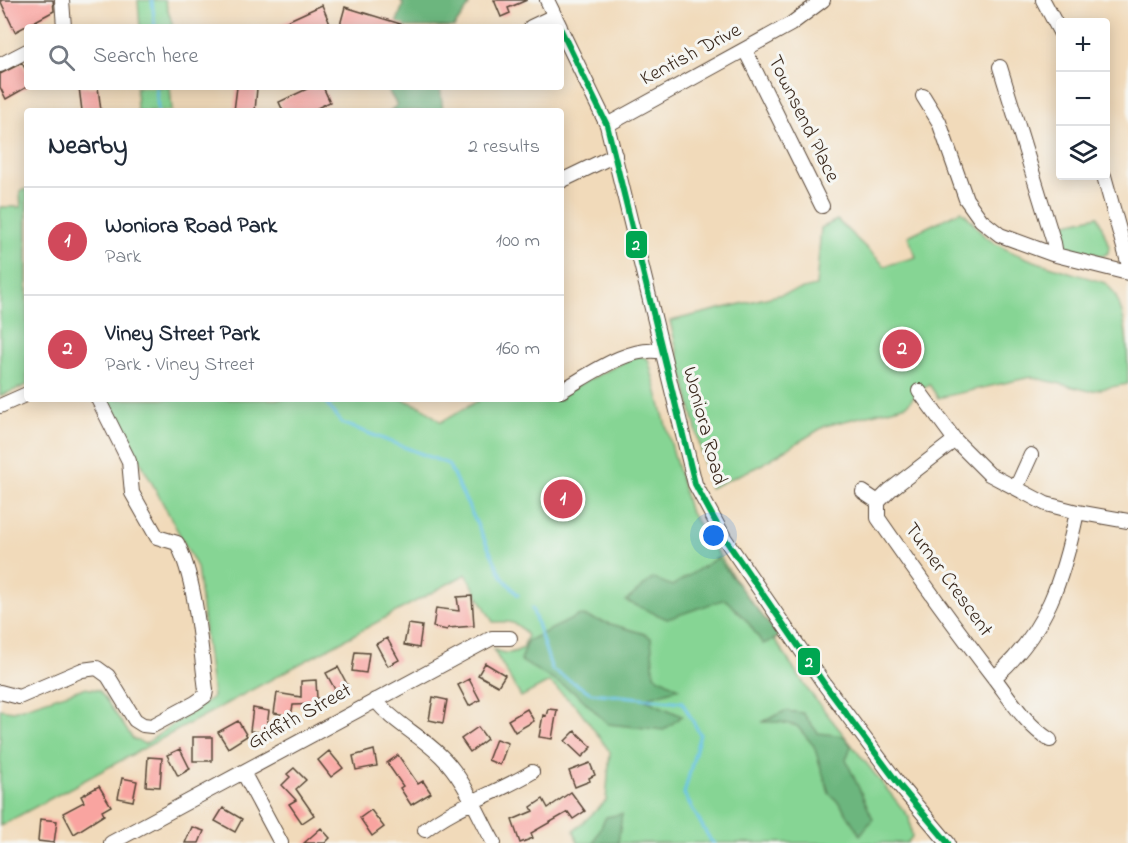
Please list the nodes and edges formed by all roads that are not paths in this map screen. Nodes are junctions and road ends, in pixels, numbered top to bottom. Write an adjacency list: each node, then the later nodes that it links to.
1 (62, 0): 5 (street)
2 (547, 0): 6 (street, Woniora Road)
3 (823, 0): 9 (street, Kentish Drive)
4 (1043, 0): 7 (street)
5 (64, 24)
6 (558, 24)
7 (1056, 24)
8 (564, 36): 14 (street, Woniora Road)
9 (746, 50): 14 (street, Kentish Drive); 18 (street, Townsend Place)
10 (24, 53): 11 (street)
11 (0, 65)
12 (1000, 67): 19 (street)
13 (923, 96): 19 (street)
14 (607, 125): 15 (street, Woniora Road)
15 (615, 155): 16 (street); 22 (street, Woniora Road)
16 (564, 180)
17 (1105, 180): 20 (street)
18 (822, 206)
19 (1056, 255): 21 (street)
20 (1128, 262)
21 (1128, 273)
22 (662, 352): 23 (street); 44 (street, Woniora Road)
23 (564, 389)
24 (919, 391): 28 (street)
25 (24, 395): 27 (street)
26 (100, 402): 37 (street)
27 (0, 406)
28 (955, 440): 30 (street); 32 (street)
29 (1031, 455): 30 (street)
30 (1016, 488): 33 (street)
31 (863, 492): 32 (street)
32 (878, 502): 36 (street, Turner Crescent)
33 (1077, 512): 34 (street); 36 (street)
34 (1128, 521)
35 (510, 638): 38 (street, Griffith Street)
36 (994, 678): 39 (street, Turner Crescent)
37 (0, 692)
38 (375, 700): 40 (street, Griffith Street); 42 (street)
39 (1050, 740)
40 (243, 772): 45 (street, Griffith Street); 46 (street)
41 (532, 772): 42 (street)
42 (472, 804): 43 (street); 47 (street)
43 (425, 830)
44 (941, 841)
45 (111, 843)
46 (281, 843)
47 (494, 843)

